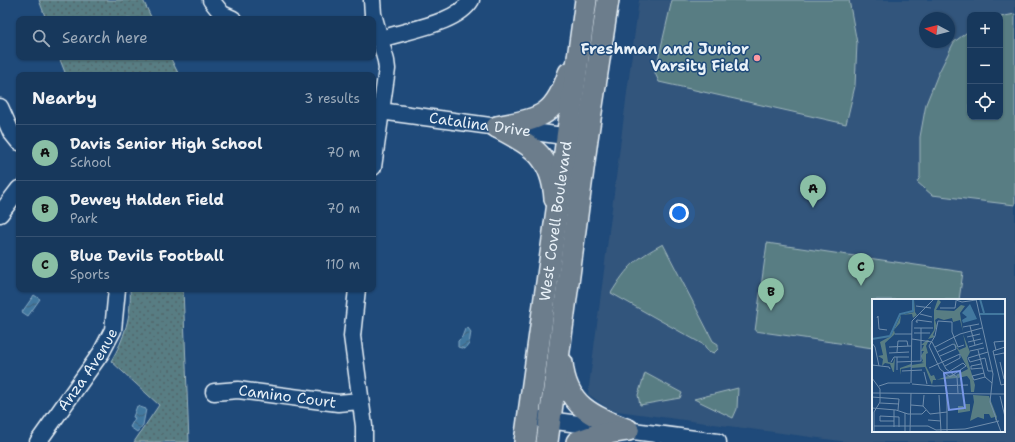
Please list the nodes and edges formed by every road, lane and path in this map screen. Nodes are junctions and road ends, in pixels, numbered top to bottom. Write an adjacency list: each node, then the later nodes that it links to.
1 (211, 0): 6 (street)
2 (372, 0): 7 (street)
3 (471, 0): 8 (street)
4 (586, 0): 9 (main road, West Covell Boulevard)
5 (608, 0): 15 (main road, West Covell Boulevard)
6 (226, 16)
7 (373, 16)
8 (377, 39): 11 (street)
9 (581, 40): 13 (main road); 15 (main road, West Covell Boulevard)
10 (0, 107): 14 (street)
11 (377, 111): 12 (street); 13 (street, Catalina Drive)
12 (376, 125)
13 (497, 127): 15 (street, Catalina Drive); 18 (main road)
14 (16, 138)
15 (578, 138): 18 (main road, West Covell Boulevard); 21 (main road, West Covell Boulevard)
16 (16, 193): 17 (street)
17 (0, 214)
18 (556, 223): 24 (main road, West Covell Boulevard)
19 (117, 292): 27 (street, Anza Avenue)
20 (357, 292): 23 (street)
21 (561, 346): 25 (main road, West Covell Boulevard); 26 (main road)
22 (214, 392): 23 (street, Camino Court)
23 (360, 401): 28 (street)
24 (528, 418): 25 (street); 29 (main road, West Covell Boulevard)
25 (550, 420): 26 (street); 30 (main road, West Covell Boulevard)
26 (628, 430): 31 (main road); 32 (street)
27 (38, 442)
28 (364, 442)
29 (525, 442)
30 (547, 442)
31 (577, 442)
32 (718, 442)

